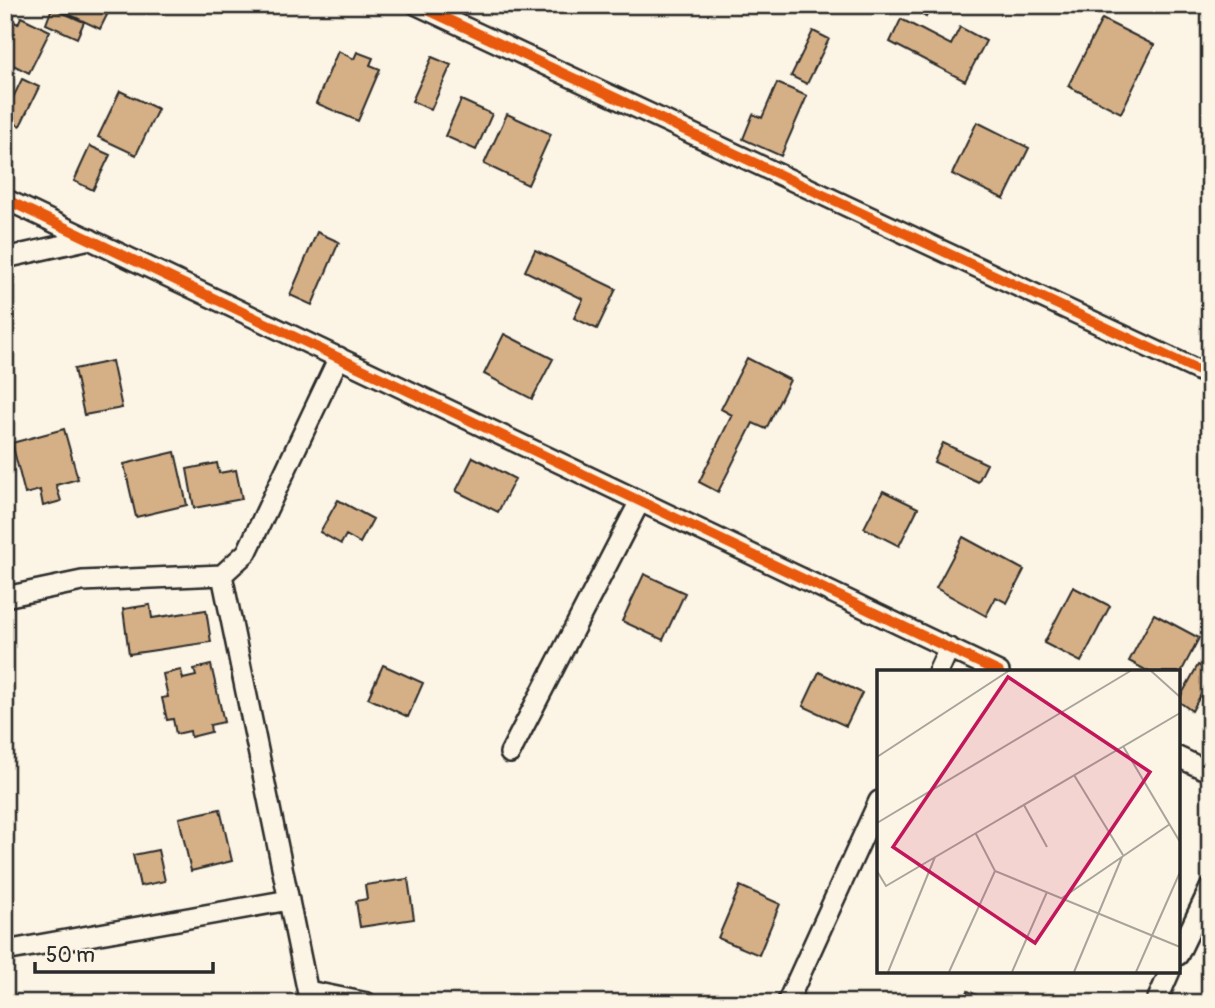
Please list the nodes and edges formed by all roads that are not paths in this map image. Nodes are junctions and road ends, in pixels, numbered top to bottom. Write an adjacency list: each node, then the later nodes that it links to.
1 (417, 5): 6 (street)
2 (5, 199): 3 (street)
3 (89, 239): 4 (street); 5 (street)
4 (5, 258)
5 (339, 357): 7 (street); 8 (street)
6 (1210, 376)
7 (640, 501): 10 (street); 13 (street)
8 (222, 575): 9 (street); 18 (street)
9 (5, 597)
10 (949, 648): 11 (street); 12 (street)
11 (939, 670)
12 (995, 670)
13 (510, 753)
14 (1180, 758): 15 (street)
15 (1210, 772)
16 (877, 805): 24 (street)
17 (1210, 888): 20 (street)
18 (289, 900): 19 (street); 22 (street)
19 (5, 951)
20 (1180, 951)
21 (1170, 973): 25 (street)
22 (309, 997): 23 (street)
23 (367, 1003)
24 (787, 1003)
25 (1156, 1003)

